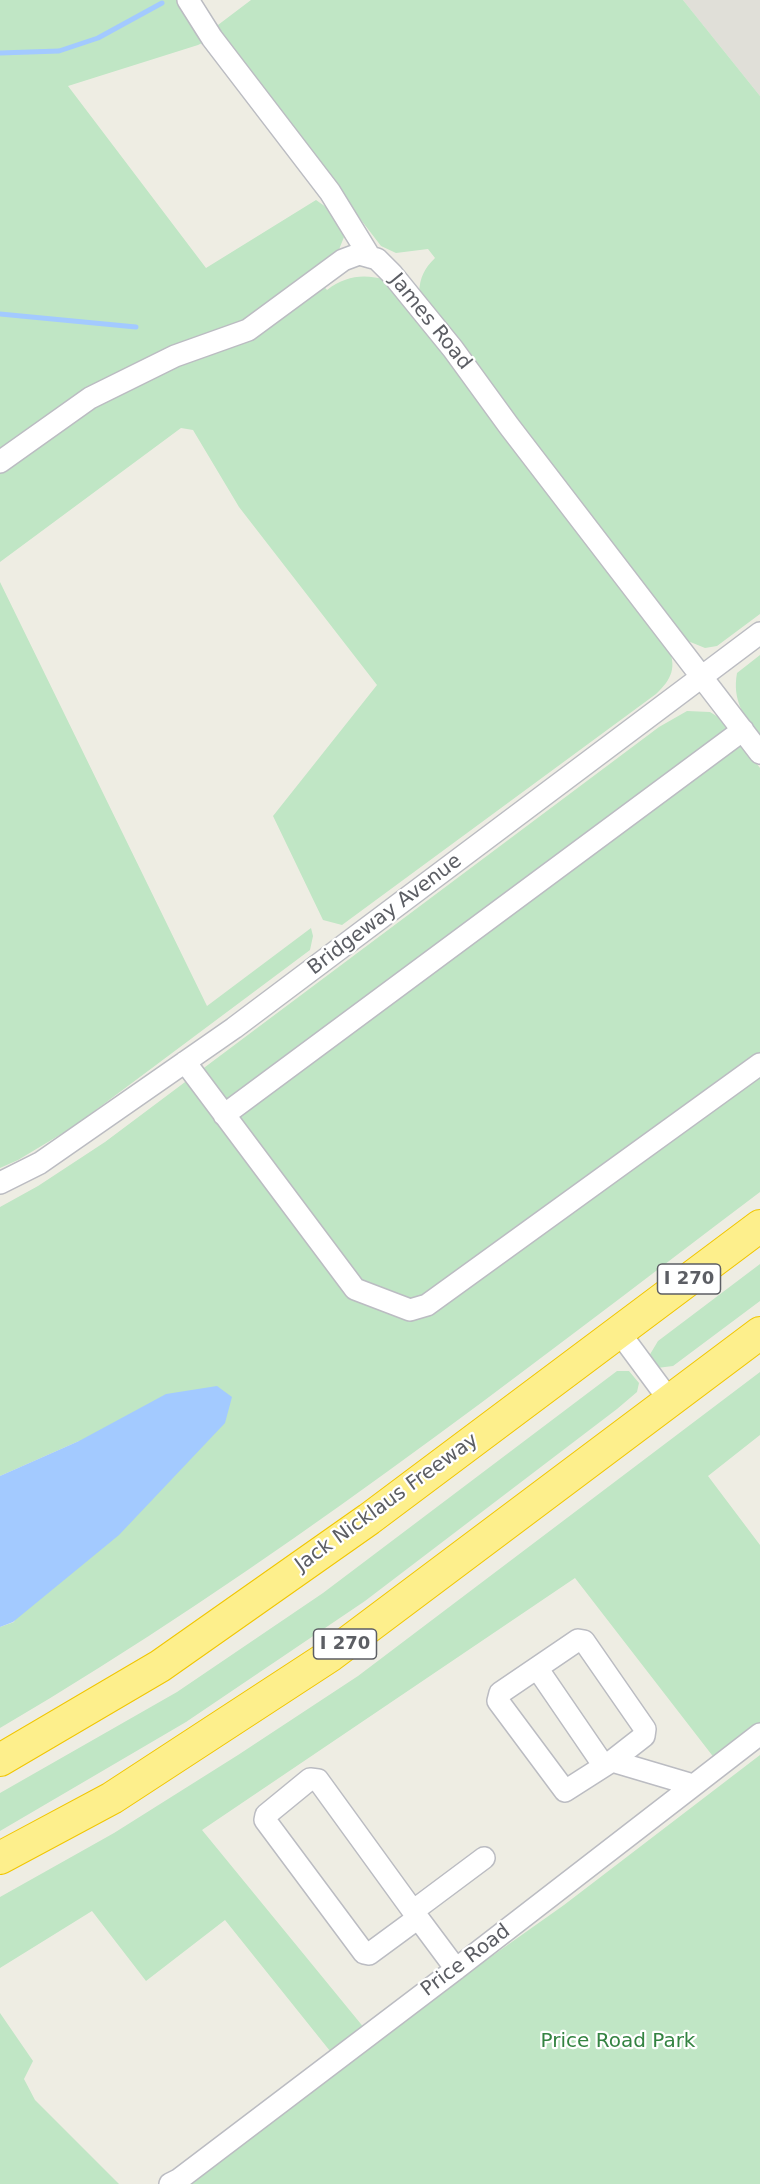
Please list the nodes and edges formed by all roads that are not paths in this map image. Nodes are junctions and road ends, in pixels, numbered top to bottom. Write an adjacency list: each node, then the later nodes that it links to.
1 (188, 0): 4 (street, James Road)
2 (200, 0): 3 (street)
3 (209, 0)
4 (370, 257): 5 (street); 7 (street, James Road)
5 (0, 462)
6 (760, 633): 7 (street, Bridgeway Avenue)
7 (702, 676): 8 (street, James Road); 10 (street, Bridgeway Avenue)
8 (743, 730): 9 (street, James Road); 12 (street)
9 (760, 753)
10 (185, 1062): 12 (street); 13 (street, Bridgeway Avenue)
11 (760, 1064): 12 (street)
12 (224, 1115)
13 (0, 1183)
14 (760, 1226): 15 (highway, Jack Nicklaus Freeway / I 270)
15 (619, 1332): 17 (street); 20 (highway, Jack Nicklaus Freeway / I 270)
16 (760, 1333): 17 (highway, I 270)
17 (670, 1401): 23 (highway, I 270)
18 (537, 1668): 21 (street); 21 (street); 21 (street)
19 (760, 1734): 22 (street, Price Road)
20 (0, 1760)
21 (608, 1763): 22 (street)
22 (693, 1785): 26 (street, Price Road)
23 (0, 1858)
24 (484, 1858): 25 (street)
25 (416, 1914): 25 (street); 26 (street)
26 (456, 1969): 27 (street, Price Road)
27 (170, 2184)

